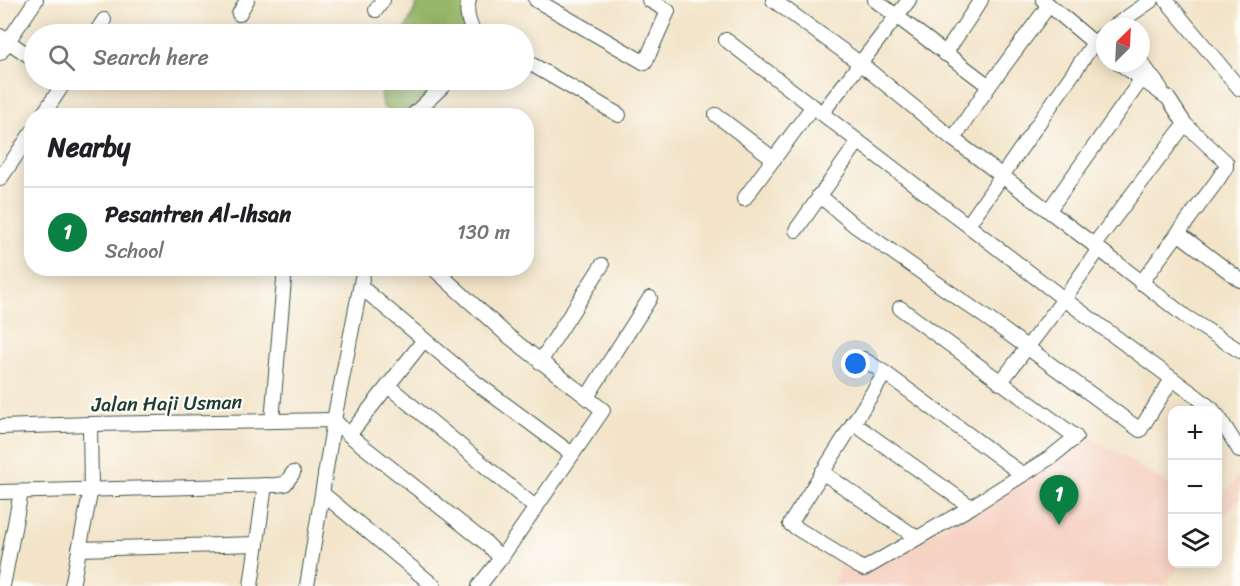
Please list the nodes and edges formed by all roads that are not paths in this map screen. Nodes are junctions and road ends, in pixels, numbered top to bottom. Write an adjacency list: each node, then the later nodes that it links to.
1 (36, 0): 19 (street)
2 (247, 0): 13 (street)
3 (469, 0): 18 (street)
4 (536, 0): 5 (street)
5 (649, 0)
6 (773, 0): 26 (street)
7 (874, 0): 14 (street)
8 (909, 0): 14 (street)
9 (981, 0): 25 (street)
10 (1152, 0): 15 (street)
11 (1166, 0): 32 (street)
12 (1046, 2): 21 (street); 31 (street)
13 (238, 14)
14 (896, 17): 25 (street); 26 (street)
15 (1127, 18)
16 (104, 20): 17 (street)
17 (101, 24)
18 (471, 24)
19 (4, 39): 22 (street); 24 (street)
20 (726, 40): 38 (street)
21 (1096, 45)
22 (24, 52)
23 (1096, 52): 46 (street)
24 (0, 53)
25 (945, 54): 31 (street)
26 (861, 64): 38 (street); 42 (street)
27 (534, 66): 39 (street)
28 (1131, 72): 30 (street)
29 (1148, 72): 35 (street)
30 (1141, 80): 35 (street); 50 (street)
31 (989, 86): 42 (street)
32 (1240, 89)
33 (59, 90): 36 (street)
34 (439, 90): 37 (street)
35 (1168, 98): 41 (street)
36 (47, 108)
37 (420, 108)
38 (817, 110): 43 (street); 45 (street)
39 (619, 115)
40 (716, 115): 45 (street)
41 (1185, 124): 53 (street); 54 (street)
42 (953, 140): 46 (street)
43 (858, 142): 48 (street); 51 (street)
44 (24, 144): 47 (street)
45 (774, 159): 49 (street)
46 (1001, 175): 50 (street); 51 (street)
47 (0, 179)
48 (819, 195): 52 (street); 66 (street)
49 (744, 199)
50 (1049, 210): 54 (street)
51 (968, 225): 63 (street)
52 (796, 230)
53 (1178, 232): 59 (street); 60 (street)
54 (1096, 247): 60 (street); 63 (street)
55 (602, 265): 69 (street)
56 (284, 276): 77 (street)
57 (363, 276): 61 (street)
58 (442, 276): 69 (street)
59 (1240, 280)
60 (1141, 283): 67 (street)
61 (361, 287): 65 (street); 76 (street)
62 (650, 298): 74 (street)
63 (1064, 299): 66 (street); 71 (street)
64 (900, 308): 72 (street)
65 (424, 340): 73 (street); 84 (street)
66 (1026, 347): 71 (street); 72 (street)
67 (1240, 351)
68 (864, 360): 70 (street)
69 (540, 362): 74 (street)
70 (885, 373): 79 (street); 87 (street)
71 (1172, 380): 75 (street)
72 (1000, 383): 87 (street)
73 (388, 386): 82 (street); 94 (street)
74 (587, 397): 84 (street)
75 (1207, 406)
76 (334, 420): 77 (street, Jalan Haji Usman); 82 (street); 92 (street)
77 (272, 421): 80 (street, Jalan Haji Usman)
78 (1222, 422): 83 (street)
79 (853, 423): 85 (street); 93 (street)
80 (90, 424): 81 (street, Jalan Haji Usman); 89 (street)
81 (0, 427)
82 (349, 435): 98 (street)
83 (1240, 451)
84 (572, 454): 94 (street)
85 (822, 472): 95 (street); 95 (street)
86 (293, 473): 88 (street)
87 (1022, 474): 93 (street)
88 (265, 485): 89 (street); 96 (street)
89 (91, 489): 91 (street); 97 (street)
90 (0, 492): 91 (street)
91 (21, 492): 99 (street)
92 (323, 494): 102 (street); 103 (street)
93 (971, 507): 95 (street)
94 (536, 508): 98 (street)
95 (917, 538)
96 (257, 544): 97 (street); 101 (street)
97 (79, 549): 100 (street)
98 (501, 558): 104 (street)
99 (3, 586)
100 (72, 586)
101 (251, 586)
102 (307, 586)
103 (434, 586)
104 (479, 586)

